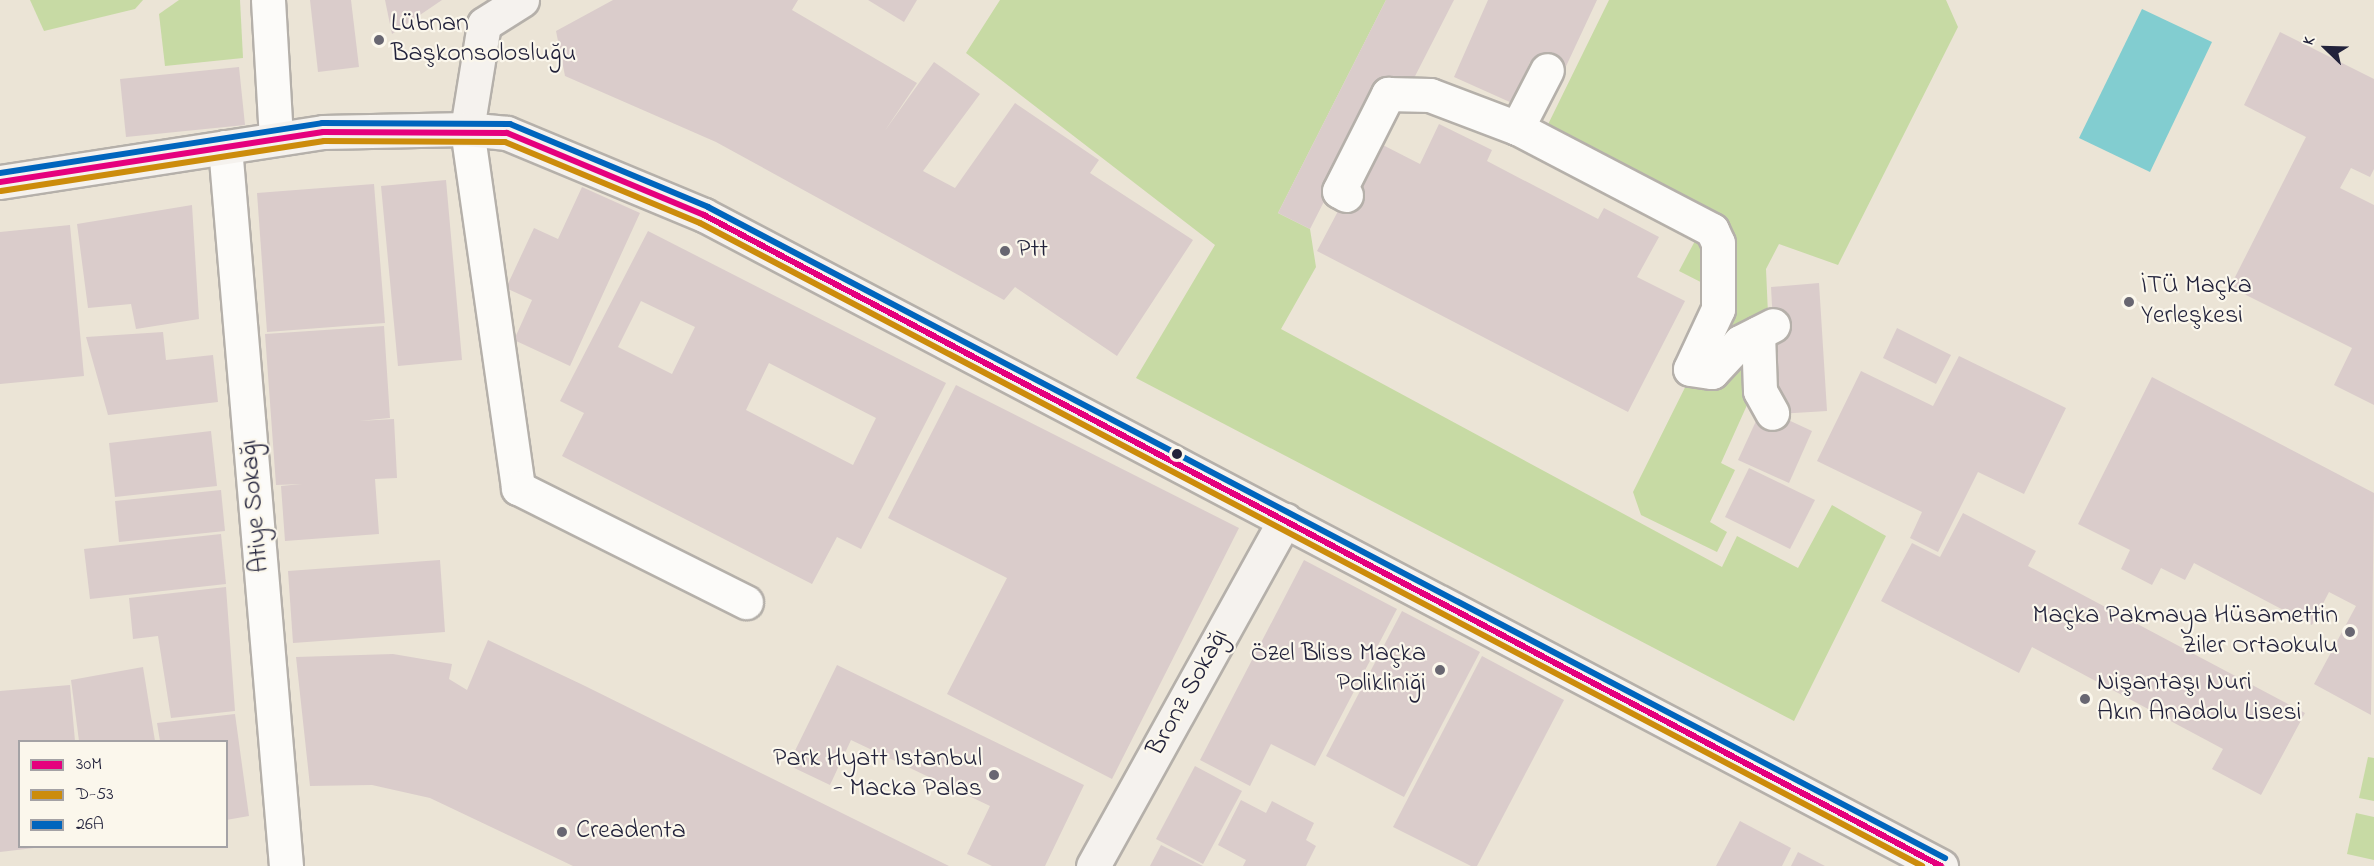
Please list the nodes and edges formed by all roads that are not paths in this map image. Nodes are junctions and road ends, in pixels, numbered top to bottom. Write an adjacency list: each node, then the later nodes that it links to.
1 (268, 0): 6 (street)
2 (522, 0): 5 (main road)
3 (1547, 70): 4 (street)
4 (1517, 128): 9 (street); 10 (street)
5 (467, 129): 6 (main road); 11 (main road); 12 (street)
6 (276, 139): 7 (main road)
7 (225, 147): 8 (main road); 13 (street, Atiye Sokağı)
8 (0, 182)
9 (1343, 184)
10 (1768, 368)
11 (1285, 520): 14 (main road, Bronz Sokağı); 15 (main road)
12 (746, 602)
13 (286, 866)
14 (1093, 866)
15 (1941, 866)

